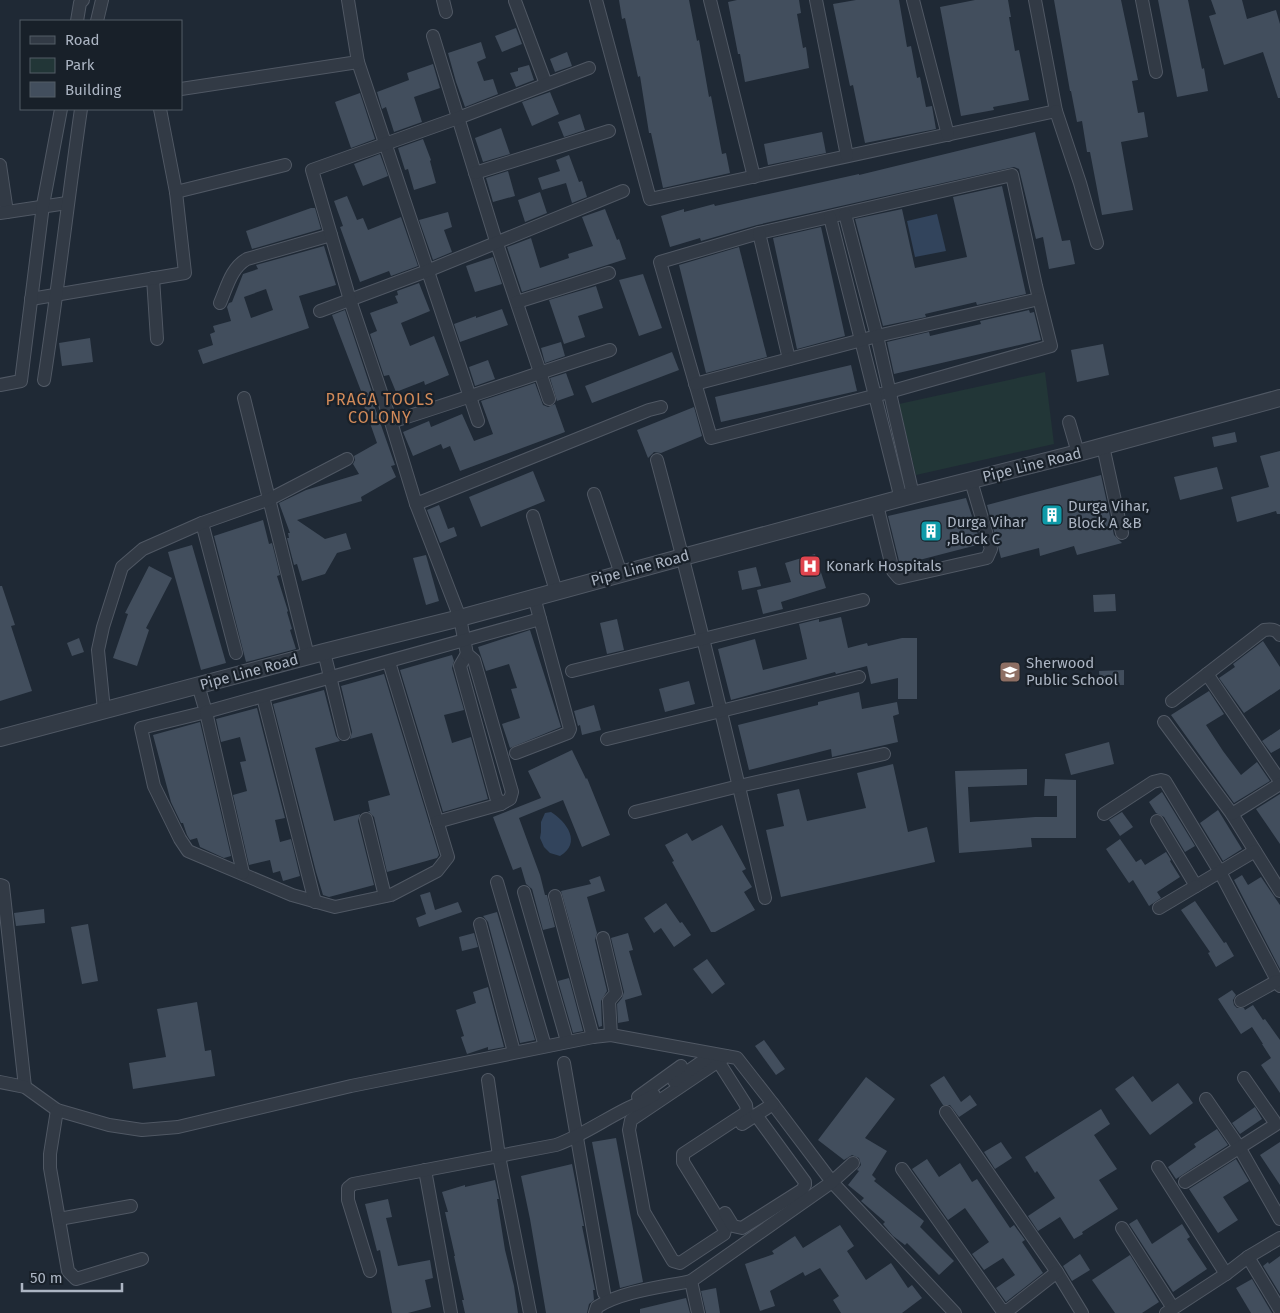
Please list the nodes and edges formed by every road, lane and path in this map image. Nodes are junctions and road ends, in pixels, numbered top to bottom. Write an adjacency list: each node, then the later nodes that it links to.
1 (82, 0): 11 (street)
2 (102, 0): 12 (street)
3 (348, 0): 14 (street)
4 (596, 0): 31 (street)
5 (710, 0): 31 (street)
6 (816, 0): 27 (street)
7 (913, 0): 25 (street)
8 (1035, 0): 22 (street)
9 (1142, 0): 16 (street)
10 (515, 1): 17 (street)
11 (77, 20)
12 (98, 20)
13 (433, 36): 23 (street)
14 (358, 62): 18 (street); 26 (street)
15 (589, 68): 17 (street)
16 (1156, 72)
17 (546, 84): 23 (street)
18 (182, 89)
19 (61, 110): 35 (street)
20 (81, 110): 34 (street)
21 (160, 110): 33 (street)
22 (1056, 111): 25 (street); 42 (street)
23 (458, 118): 26 (street); 30 (street)
24 (609, 131): 30 (street)
25 (948, 134): 27 (street)
26 (385, 143): 40 (street); 43 (street)
27 (847, 156): 31 (street)
28 (285, 164): 33 (street)
29 (0, 165): 36 (street)
30 (475, 173): 41 (street)
31 (754, 177)
32 (623, 191): 41 (street)
33 (176, 192): 45 (street)
34 (67, 203): 35 (street); 46 (street)
35 (43, 205): 36 (street); 48 (street)
36 (4, 212)
37 (844, 214): 38 (street); 47 (street); 53 (street)
38 (830, 217): 39 (street); 55 (street)
39 (759, 233): 57 (street); 60 (street)
40 (331, 235): 49 (street); 51 (street)
41 (496, 241): 43 (street); 50 (street)
42 (1097, 244)
43 (427, 270): 49 (street); 65 (street)
44 (609, 273): 50 (street)
45 (153, 278): 46 (street); 54 (street)
46 (57, 296): 48 (street); 59 (street)
47 (1039, 299): 53 (street); 62 (street)
48 (31, 300): 61 (street)
49 (350, 300): 52 (street); 70 (street)
50 (517, 302): 58 (street)
51 (220, 303)
52 (320, 311)
53 (877, 336): 55 (street); 62 (street)
54 (157, 339)
55 (861, 340): 57 (street); 63 (street)
56 (610, 350): 58 (street)
57 (789, 359): 60 (street)
58 (541, 371): 65 (street); 67 (street)
59 (44, 380)
60 (695, 384): 63 (street)
61 (0, 385)
62 (889, 392): 63 (street); 78 (street)
63 (875, 396): 78 (street)
64 (244, 398): 79 (street)
65 (470, 398): 69 (street); 70 (street)
66 (1280, 398): 72 (street, Pipe Line Road)
67 (549, 399)
68 (661, 408): 80 (street)
69 (478, 420)
70 (391, 422): 80 (street)
71 (1069, 422): 73 (street)
72 (1103, 446): 73 (street, Pipe Line Road); 84 (street)
73 (1078, 453): 76 (street, Pipe Line Road)
74 (346, 459): 79 (street)
75 (657, 460): 85 (street)
76 (971, 481): 78 (street, Pipe Line Road); 81 (street)
77 (594, 494): 86 (street)
78 (907, 497): 81 (street, Pipe Line Road)
79 (270, 499): 83 (street); 97 (street)
80 (416, 504): 90 (street)
81 (877, 505): 85 (street, Pipe Line Road)
82 (532, 516): 87 (street)
83 (202, 523): 96 (street); 106 (street)
84 (1122, 533)
85 (683, 557): 86 (street, Pipe Line Road); 93 (street)
86 (621, 574): 87 (street, Pipe Line Road)
87 (556, 591): 88 (street, Pipe Line Road)
88 (534, 597): 90 (street, Pipe Line Road); 91 (street)
89 (863, 600): 93 (street)
90 (460, 618): 94 (street); 95 (street, Pipe Line Road)
91 (540, 619): 94 (street); 113 (street)
92 (1280, 636): 100 (street)
93 (703, 638): 99 (street); 107 (street)
94 (464, 639): 98 (street); 122 (street)
95 (324, 652): 97 (street, Pipe Line Road); 102 (street)
96 (236, 653)
97 (308, 656): 103 (street, Pipe Line Road)
98 (389, 662): 102 (street); 122 (street)
99 (572, 671)
100 (1207, 674): 105 (street); 115 (street)
101 (859, 677): 107 (street)
102 (331, 678): 104 (street); 110 (street)
103 (198, 685): 106 (street, Pipe Line Road); 108 (street)
104 (263, 697): 108 (street); 134 (street)
105 (1172, 701)
106 (104, 710): 111 (street, Pipe Line Road)
107 (722, 711): 112 (street); 116 (street)
108 (206, 712): 125 (street); 125 (street)
109 (1164, 722): 119 (street)
110 (344, 734)
111 (0, 738)
112 (607, 739)
113 (516, 753)
114 (884, 754): 116 (street)
115 (1280, 782): 119 (street)
116 (739, 786): 117 (street); 133 (street)
117 (635, 812)
118 (1104, 814): 124 (street)
119 (1232, 814): 123 (street)
120 (366, 819): 131 (street)
121 (1157, 821): 128 (street)
122 (437, 822): 131 (street)
123 (1255, 851): 124 (street); 129 (street)
124 (1220, 872): 128 (street); 138 (street)
125 (243, 873): 134 (street)
126 (498, 882): 143 (street)
127 (0, 885): 150 (street)
128 (1196, 886): 135 (street)
129 (1280, 891)
130 (524, 892): 142 (street)
131 (385, 896): 134 (street)
132 (555, 896): 141 (street)
133 (764, 898)
134 (315, 902)
135 (1159, 908)
136 (480, 924): 144 (street)
137 (603, 938): 140 (street)
138 (1278, 984): 139 (street)
139 (1241, 1001)
140 (611, 1035): 141 (street); 145 (street)
141 (593, 1037): 142 (street)
142 (567, 1041): 143 (street)
143 (545, 1046): 144 (street)
144 (514, 1052): 153 (street)
145 (719, 1058): 145 (street); 152 (street); 156 (street)
146 (564, 1063): 156 (street)
147 (1244, 1078): 157 (street)
148 (488, 1080): 158 (street)
149 (0, 1082): 150 (street)
150 (26, 1086): 153 (street)
151 (1206, 1099): 157 (street)
152 (773, 1104): 155 (street); 163 (street)
153 (57, 1110): 167 (street)
154 (946, 1112): 174 (street)
155 (756, 1115): 165 (street); 165 (street)
156 (576, 1137): 158 (street); 177 (street)
157 (1239, 1147): 164 (street); 168 (street)
158 (499, 1156): 162 (street); 181 (street)
159 (853, 1163): 163 (street)
160 (1158, 1167): 175 (street)
161 (902, 1168): 174 (street)
162 (425, 1170): 173 (street); 180 (street)
163 (832, 1182): 165 (street); 184 (street)
164 (1185, 1182)
165 (807, 1193): 176 (street)
166 (131, 1206): 167 (street)
167 (59, 1219): 172 (street)
168 (1280, 1219)
169 (1122, 1228): 178 (street)
170 (1280, 1238): 171 (street)
171 (1248, 1257): 175 (street); 179 (street)
172 (142, 1259)
173 (370, 1271)
174 (1057, 1272): 185 (street)
175 (1226, 1274): 178 (street)
176 (692, 1281): 182 (street); 183 (street)
177 (604, 1293)
178 (1176, 1309)
179 (1280, 1310)
180 (451, 1313)
181 (530, 1313)
182 (596, 1313)
183 (698, 1313)
184 (956, 1313)
185 (1082, 1313)

